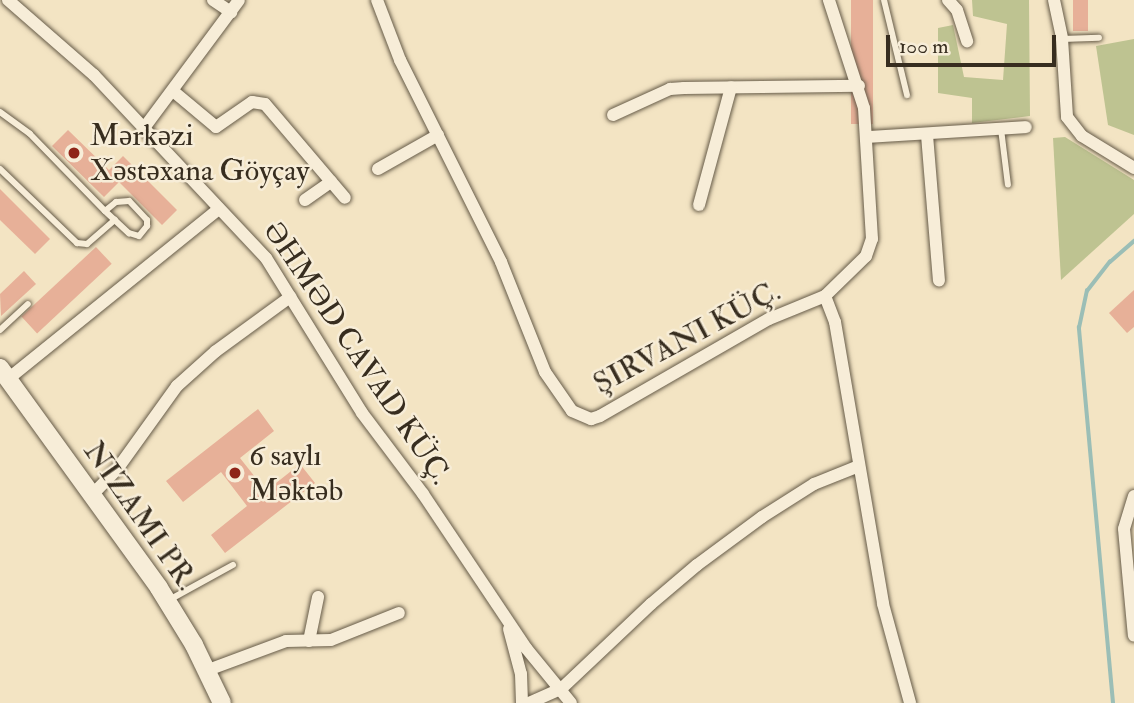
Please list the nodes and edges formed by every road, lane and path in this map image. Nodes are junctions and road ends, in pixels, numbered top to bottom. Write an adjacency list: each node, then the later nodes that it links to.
1 (8, 0): 20 (street, ƏHMƏD CAVAD KÜÇ.)
2 (214, 0): 9 (street)
3 (239, 0): 9 (street)
4 (377, 0): 22 (street, ŞIRVANI KÜÇ.)
5 (829, 0): 13 (street)
6 (884, 0): 16 (lane)
7 (948, 0): 12 (street)
8 (1054, 0): 11 (street)
9 (231, 12): 15 (street)
10 (1099, 38): 11 (lane)
11 (1062, 39): 25 (street)
12 (967, 41)
13 (859, 86): 14 (street); 24 (street)
14 (731, 87): 18 (street); 32 (street)
15 (173, 91): 20 (street); 28 (street)
16 (907, 95)
17 (0, 112): 34 (lane)
18 (613, 115)
19 (1026, 127): 21 (street)
20 (144, 128): 33 (street, ƏHMƏD CAVAD KÜÇ.)
21 (1001, 129): 23 (street); 29 (lane)
22 (438, 135): 27 (street); 37 (street, ŞIRVANI KÜÇ.)
23 (927, 135): 24 (street); 36 (street)
24 (868, 137): 37 (street)
25 (1134, 168)
26 (0, 169): 35 (lane)
27 (378, 169)
28 (331, 182): 30 (street); 31 (street)
29 (1008, 186)
30 (345, 198)
31 (305, 200)
32 (699, 205)
33 (219, 209): 38 (street, ƏHMƏD CAVAD KÜÇ.); 41 (street)
34 (105, 211): 35 (lane); 35 (lane)
35 (115, 220)
36 (939, 281)
37 (825, 296): 42 (street, ŞIRVANI KÜÇ.)
38 (290, 297): 43 (street); 49 (street, ƏHMƏD CAVAD KÜÇ.)
39 (28, 304): 40 (lane)
40 (0, 330)
41 (4, 374): 43 (street, NIZAMI PR.)
42 (859, 466): 53 (street); 58 (street, ŞIRVANI KÜÇ.)
43 (92, 495): 47 (street, NIZAMI PR.)
44 (1134, 496): 50 (street)
45 (233, 565): 47 (lane)
46 (318, 597): 51 (street)
47 (168, 601): 52 (street, NIZAMI PR.)
48 (399, 612): 51 (street)
49 (506, 619): 53 (street, ƏHMƏD CAVAD KÜÇ.); 55 (street)
50 (1134, 636)
51 (309, 641): 52 (street)
52 (208, 670): 54 (street, NIZAMI PR.)
53 (561, 689): 56 (street); 57 (street, ƏHMƏD CAVAD KÜÇ.)
54 (222, 703)
55 (522, 703)
56 (529, 703)
57 (571, 703)
58 (910, 703)

